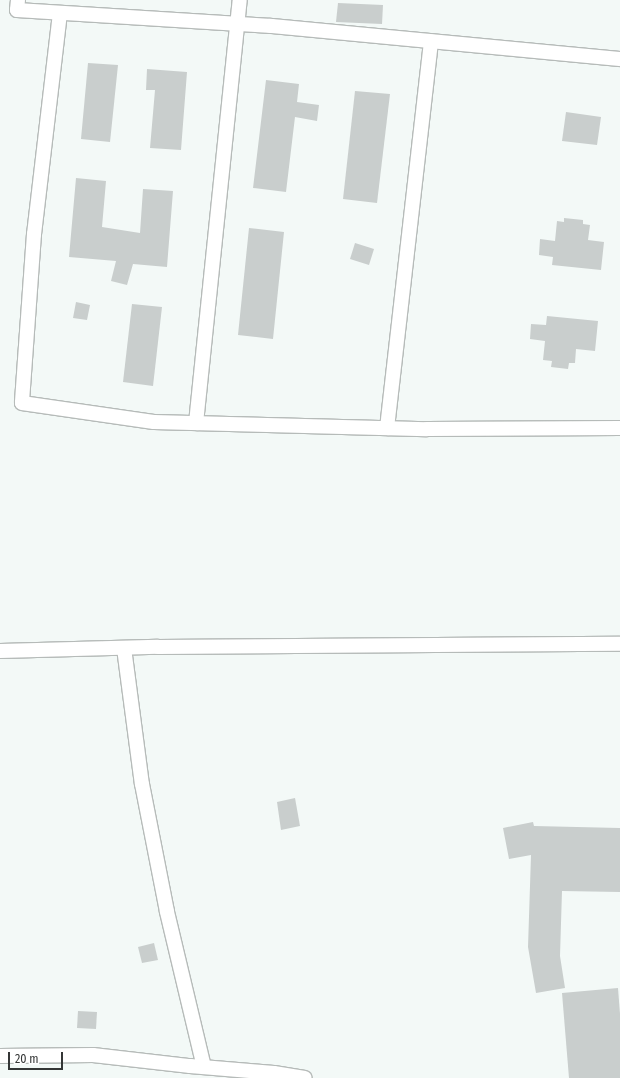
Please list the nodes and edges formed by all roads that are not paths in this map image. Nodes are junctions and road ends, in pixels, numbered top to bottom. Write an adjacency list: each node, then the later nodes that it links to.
1 (18, 0): 3 (street)
2 (240, 0): 4 (street)
3 (60, 13): 4 (street); 7 (street)
4 (237, 24): 5 (street); 7 (street)
5 (431, 41): 6 (street); 8 (street)
6 (620, 60)
7 (196, 423): 8 (street)
8 (387, 428): 9 (street)
9 (620, 428)
10 (620, 644): 11 (street)
11 (124, 648): 12 (street); 14 (street)
12 (0, 651)
13 (0, 1056): 14 (street)
14 (212, 1071): 15 (street)
15 (305, 1078)

